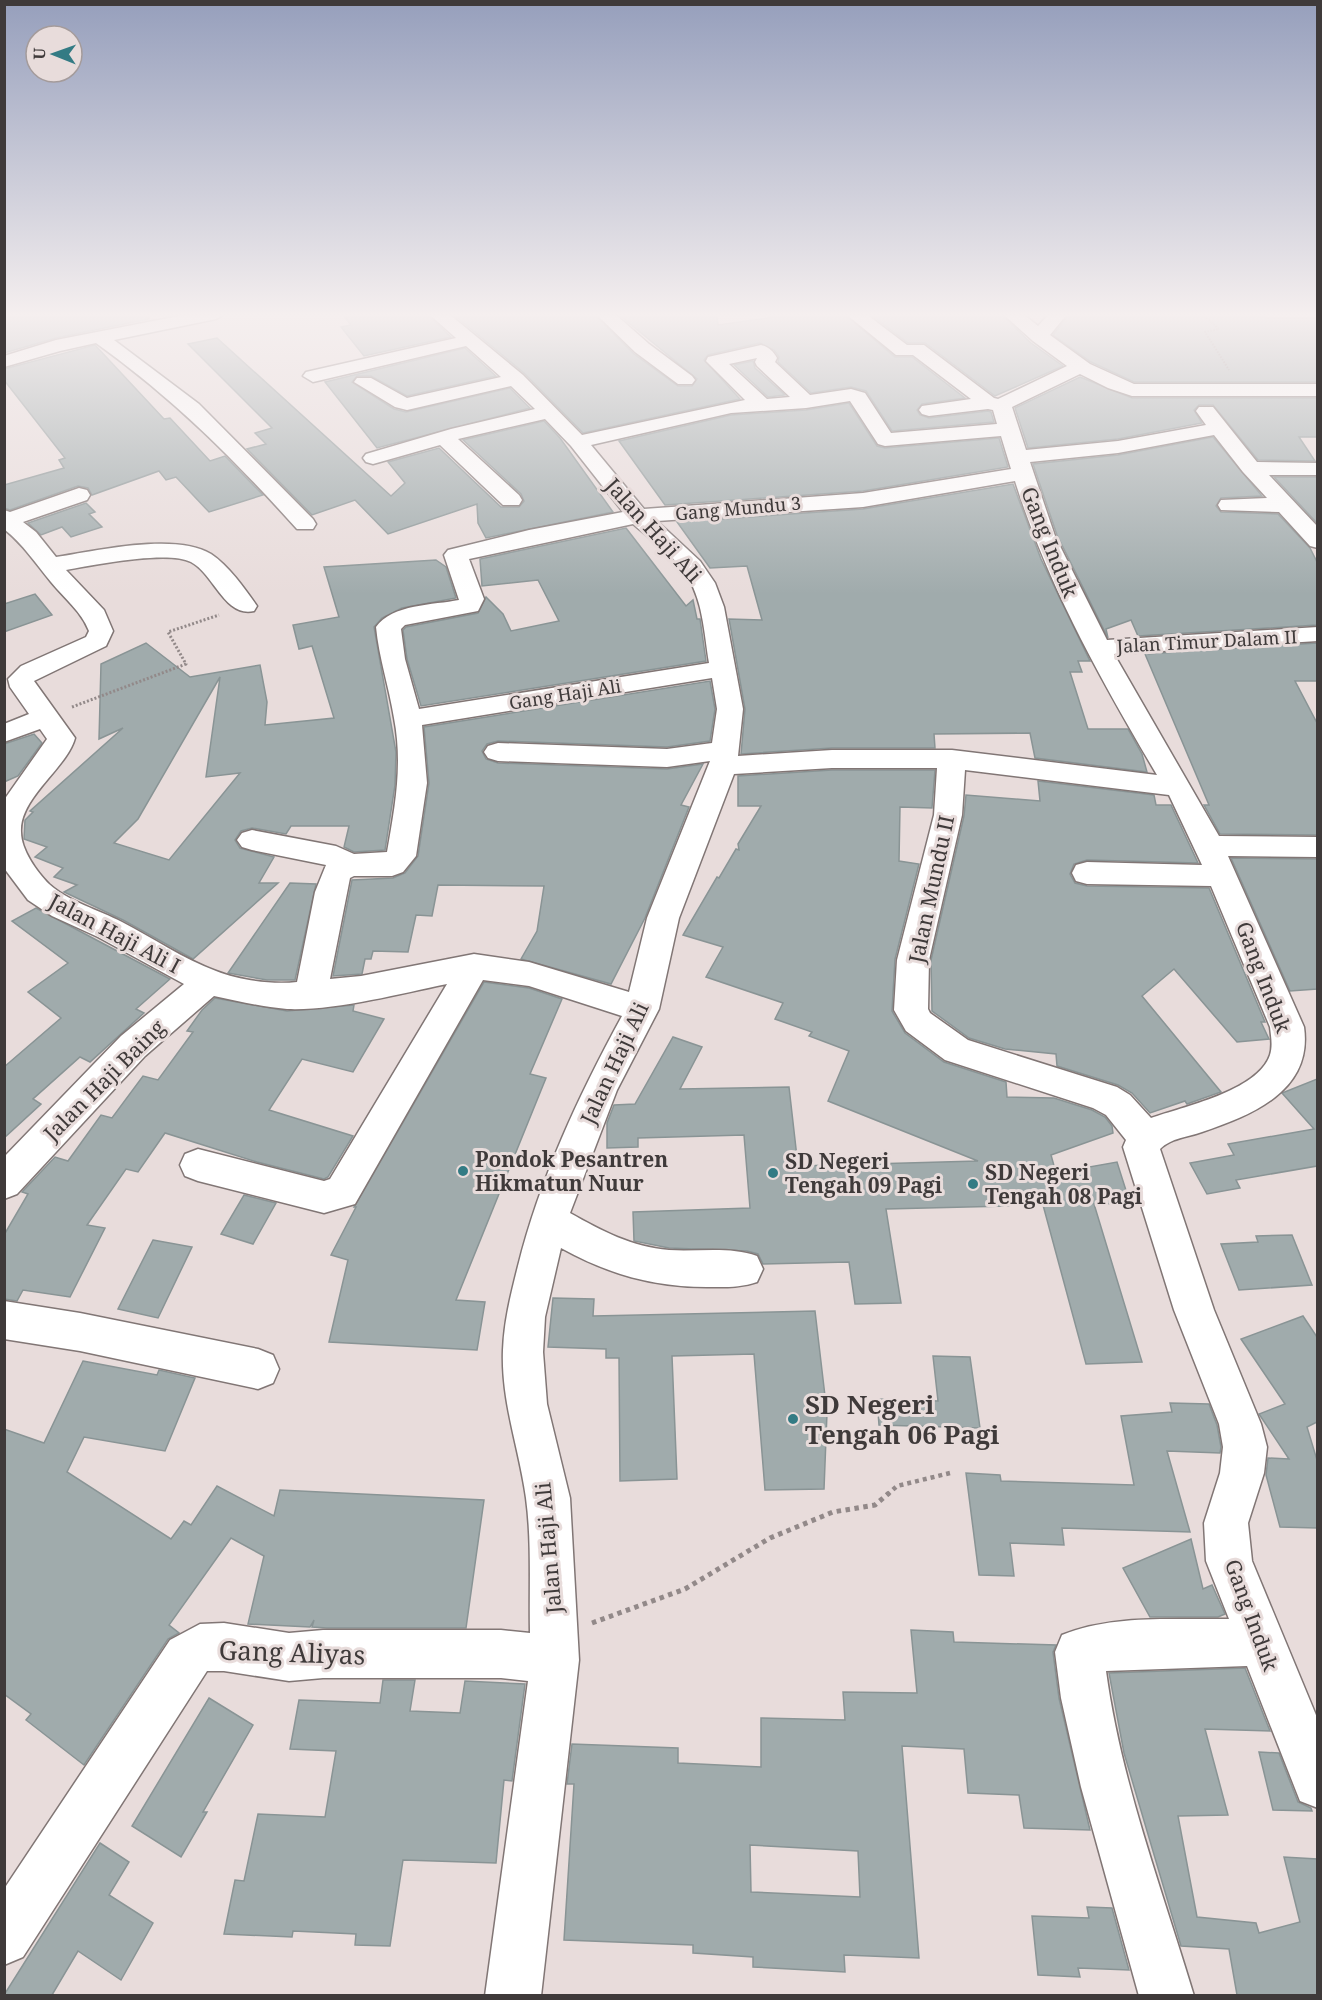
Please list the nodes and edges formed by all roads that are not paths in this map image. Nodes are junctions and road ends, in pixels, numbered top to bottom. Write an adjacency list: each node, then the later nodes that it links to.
1 (191, 407): 24 (street)
2 (544, 407): 9 (street, Jalan Haji Ali)
3 (730, 407): 13 (street)
4 (862, 407): 11 (street)
5 (958, 407): 8 (street)
6 (997, 407): 11 (street, Gang Induk)
7 (1204, 407): 10 (street)
8 (929, 410)
9 (549, 412): 12 (street); 13 (street, Jalan Haji Ali)
10 (1220, 428): 15 (street, Gang Mundu 3); 16 (street)
11 (1010, 429): 15 (street, Gang Induk)
12 (444, 437): 14 (street); 19 (street)
13 (578, 442): 22 (street, Jalan Haji Ali)
14 (373, 458)
15 (1021, 465): 22 (street, Gang Mundu 3); 29 (street, Gang Induk)
16 (1250, 468): 17 (street); 21 (street)
17 (1317, 469)
18 (79, 495): 23 (street)
19 (511, 501)
20 (1229, 505): 21 (street)
21 (1284, 505): 25 (street)
22 (638, 516): 30 (street, Jalan Haji Ali); 32 (street, Gang Mundu 3)
23 (7, 518): 26 (street, Jalan Haji Ali I)
24 (305, 524)
25 (1317, 541)
26 (50, 565): 27 (street); 31 (street, Jalan Haji Ali I)
27 (245, 606)
28 (1317, 634): 29 (street, Jalan Timur Dalam II)
29 (1097, 648): 37 (street, Gang Induk)
30 (722, 669): 32 (street, Gang Haji Ali); 35 (street, Jalan Haji Ali)
31 (45, 717): 33 (street); 41 (street, Jalan Haji Ali I)
32 (408, 719): 42 (street)
33 (4, 734)
34 (498, 752): 35 (street)
35 (724, 758): 36 (street); 47 (street, Jalan Haji Ali)
36 (952, 759): 37 (street); 48 (street, Jalan Mundu II)
37 (1178, 787): 40 (street, Gang Induk)
38 (252, 840): 42 (street)
39 (1317, 847): 40 (street)
40 (1216, 861): 43 (street); 48 (street, Gang Induk)
41 (11, 867): 45 (street, Jalan Haji Ali I)
42 (341, 867): 46 (street)
43 (1086, 873)
44 (474, 966): 46 (street, Jalan Haji Ali I); 47 (street, Jalan Haji Ali I); 49 (street)
45 (207, 982): 46 (street, Jalan Haji Ali I); 50 (street, Jalan Haji Baing)
46 (310, 995)
47 (642, 1010): 51 (street, Jalan Haji Ali)
48 (1146, 1137): 55 (street, Gang Induk)
49 (198, 1165)
50 (4, 1183)
51 (548, 1221): 52 (street); 56 (street, Jalan Haji Ali)
52 (744, 1269)
53 (4, 1320): 54 (street)
54 (258, 1369)
55 (1260, 1642): 57 (street, Gang Induk); 60 (street)
56 (554, 1648): 58 (street, Gang Aliyas); 59 (street, Jalan Haji Ali)
57 (1317, 1783)
58 (4, 1938)
59 (513, 1995)
60 (1167, 1995)

